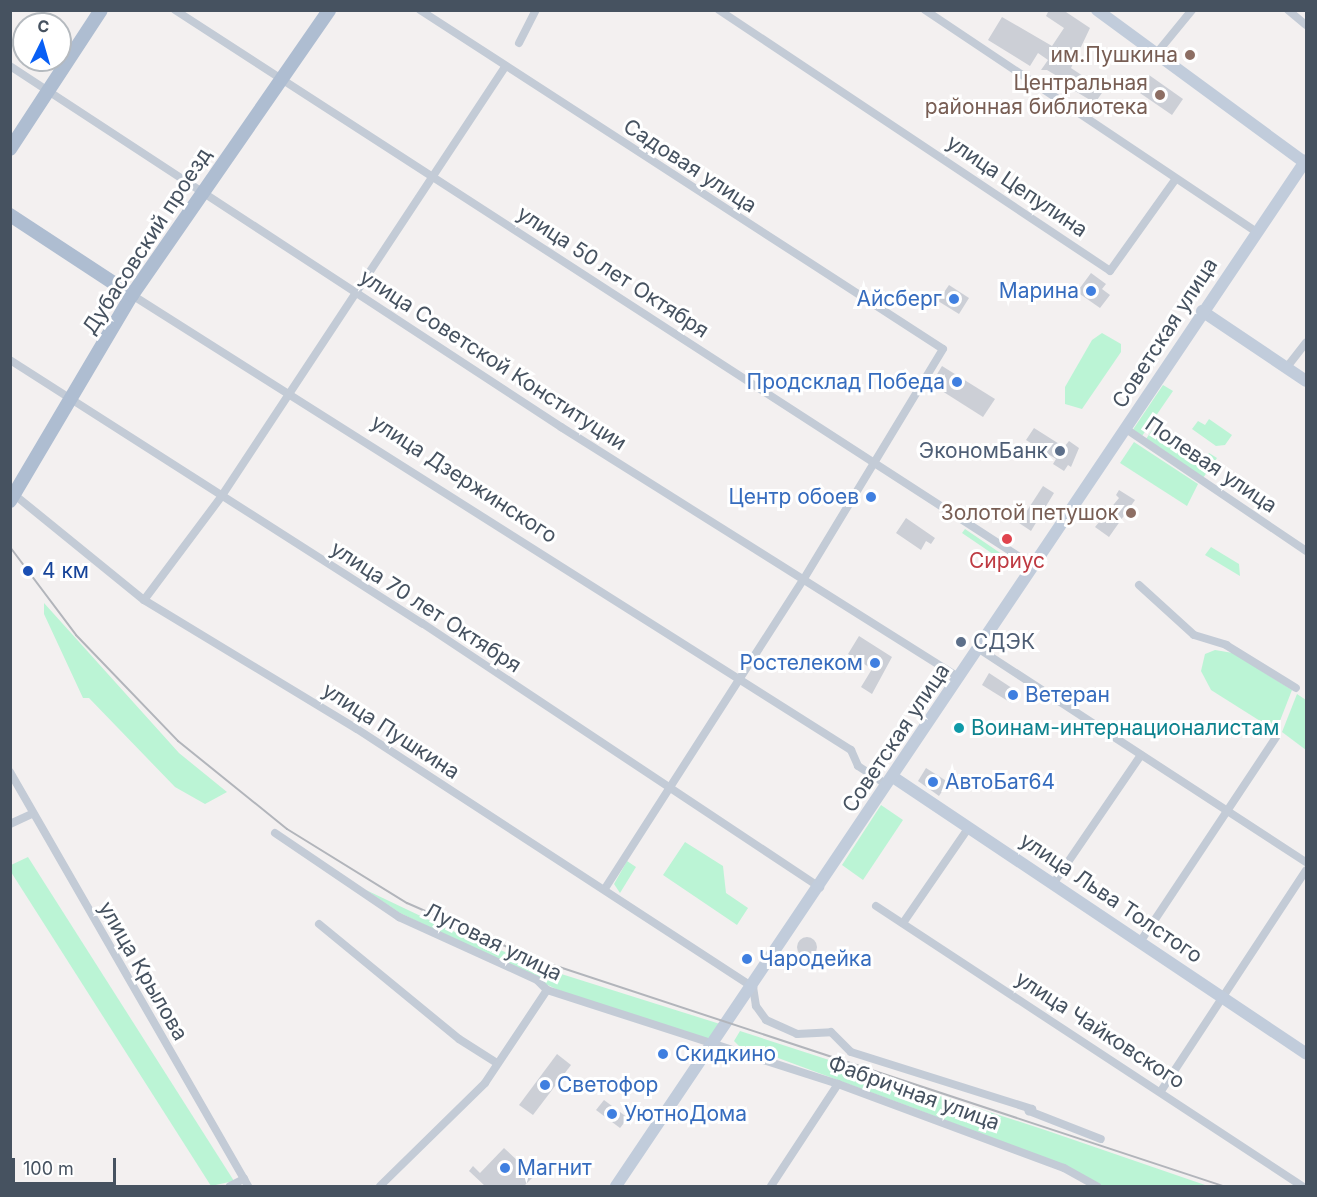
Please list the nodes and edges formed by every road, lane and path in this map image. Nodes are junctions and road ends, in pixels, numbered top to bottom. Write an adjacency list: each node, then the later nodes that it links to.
1 (101, 10): 17 (main road)
2 (175, 10): 16 (street, улица 50 лет Октября)
3 (329, 10): 16 (main road, Дубасовский проезд)
4 (420, 10): 15 (street, Садовая улица)
5 (536, 10): 12 (street)
6 (719, 10): 21 (street, улица Цепулина)
7 (925, 10): 21 (street)
8 (1097, 10): 13 (main road)
9 (1192, 10): 13 (street)
10 (1288, 10): 11 (street)
11 (1306, 25)
12 (519, 43)
13 (1156, 54): 19 (main road)
14 (10, 66): 17 (street, улица Советской Конституции)
15 (505, 67): 20 (street); 35 (street, Садовая улица)
16 (281, 80): 20 (street, улица 50 лет Октября); 22 (main road, Дубасовский проезд)
17 (49, 91): 18 (main road); 22 (street, улица Советской Конституции)
18 (10, 148)
19 (1305, 161): 24 (main road, Советская улица)
20 (433, 177): 25 (street); 35 (street, улица 50 лет Октября)
21 (1175, 180): 24 (street)
22 (203, 192): 25 (street, улица Советской Конституции); 26 (main road, Дубасовский проезд)
23 (10, 215): 26 (main road, улица Дзержинского)
24 (1255, 231): 27 (main road, Советская улица)
25 (358, 293): 32 (street); 40 (street, улица Советской Конституции)
26 (132, 295): 32 (street, улица Дзержинского); 33 (main road, Дубасовский проезд)
27 (1202, 311): 30 (main road); 34 (main road, Советская улица)
28 (1306, 343): 30 (street)
29 (10, 360): 33 (street, улица 70 лет Октября)
30 (1287, 367): 31 (main road)
31 (1306, 381)
32 (290, 393): 37 (street); 45 (street, улица Дзержинского)
33 (70, 400): 36 (main road, Дубасовский проезд); 37 (street, улица 70 лет Октября)
34 (1126, 429): 38 (street, Полевая улица); 39 (main road, Советская улица)
35 (875, 463): 39 (street, улица 50 лет Октября); 40 (street)
36 (12, 496): 42 (street, улица Пушкина)
37 (221, 497): 42 (street); 51 (street, улица 70 лет Октября)
38 (1306, 551)
39 (1032, 565): 43 (main road, Советская улица)
40 (803, 580): 44 (street, улица Советской Конституции); 45 (street)
41 (1139, 585): 46 (street)
42 (144, 600): 61 (street, улица Пушкина)
43 (979, 649): 44 (main road, Советская улица); 48 (street)
44 (959, 678): 50 (main road, Советская улица)
45 (741, 679): 50 (street, улица Дзержинского); 51 (street)
46 (1296, 688)
47 (1276, 737): 52 (street)
48 (1141, 756): 52 (street); 59 (street)
49 (10, 772): 53 (street, улица Крылова)
50 (890, 781): 55 (main road, улица Льва Толстого); 60 (main road, Советская улица)
51 (672, 786): 60 (street, улица 70 лет Октября); 61 (street)
52 (1225, 809): 57 (street); 65 (street)
53 (31, 814): 54 (street); 75 (street, улица Крылова)
54 (10, 824)
55 (969, 827): 59 (main road, улица Льва Толстого); 63 (street)
56 (275, 833): 67 (street, Луговая улица)
57 (1306, 862)
58 (1306, 870): 68 (street)
59 (1053, 884): 65 (main road, улица Льва Толстого)
60 (820, 887): 66 (main road, Советская улица)
61 (605, 889): 66 (street, улица Пушкина)
62 (876, 906): 63 (street, улица Чайковского)
63 (903, 923): 73 (street, улица Чайковского)
64 (319, 924): 71 (street)
65 (1140, 942): 68 (main road, улица Льва Толстого)
66 (753, 987): 69 (main road, Советская улица); 74 (street)
67 (547, 990): 69 (street, Луговая улица); 71 (street)
68 (1223, 996): 70 (main road, улица Льва Толстого); 73 (street)
69 (712, 1047): 72 (street, Фабричная улица); 78 (main road, Советская улица)
70 (1306, 1053)
71 (497, 1063): 77 (street)
72 (838, 1084): 79 (street); 80 (street, Фабричная улица)
73 (1161, 1091): 81 (street, улица Чайковского)
74 (1101, 1139)
75 (246, 1183): 76 (street)
76 (230, 1186)
77 (380, 1186)
78 (616, 1186)
79 (771, 1186)
80 (1097, 1186)
81 (1302, 1186)

